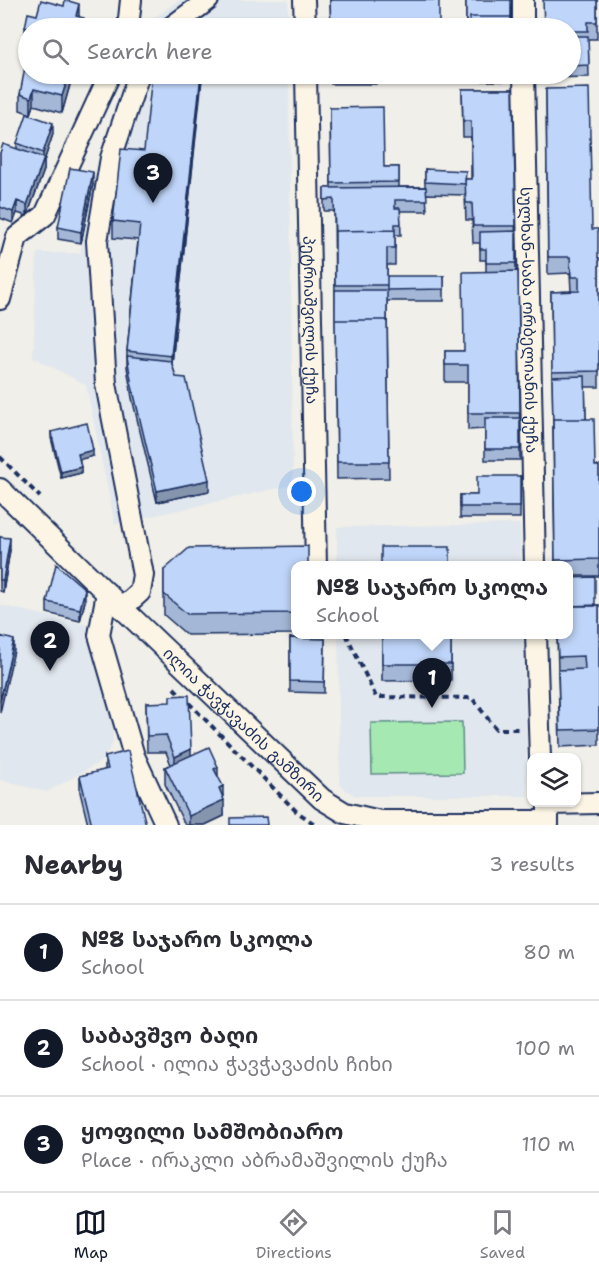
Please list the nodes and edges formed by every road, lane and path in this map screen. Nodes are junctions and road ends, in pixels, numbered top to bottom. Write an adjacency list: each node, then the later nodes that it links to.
1 (131, 0): 5 (street)
2 (208, 0): 6 (street)
3 (304, 0): 7 (street)
4 (523, 0): 8 (street)
5 (129, 18)
6 (184, 18)
7 (305, 18)
8 (524, 18)
9 (105, 84): 13 (street)
10 (136, 84): 20 (street)
11 (306, 84): 17 (street, პეტრიაშვილის ქუჩა)
12 (524, 84): 18 (street, სულხან-საბა ორბელიანის ქუჩა)
13 (0, 299)
14 (0, 457): 16 (path)
15 (0, 489): 19 (street, ილია ჭავჭავაძის გამზირი)
16 (40, 498)
17 (316, 561)
18 (535, 561)
19 (106, 592): 20 (street, ილია ჭავჭავაძის გამზირი); 27 (street)
20 (122, 608): 26 (street, ილია ჭავჭავაძის გამზირი)
21 (348, 639): 23 (path)
22 (536, 639): 23 (street)
23 (538, 729): 24 (street)
24 (540, 753)
25 (599, 803): 26 (street, ილია ჭავჭავაძის გამზირი)
26 (548, 813)
27 (166, 825)

